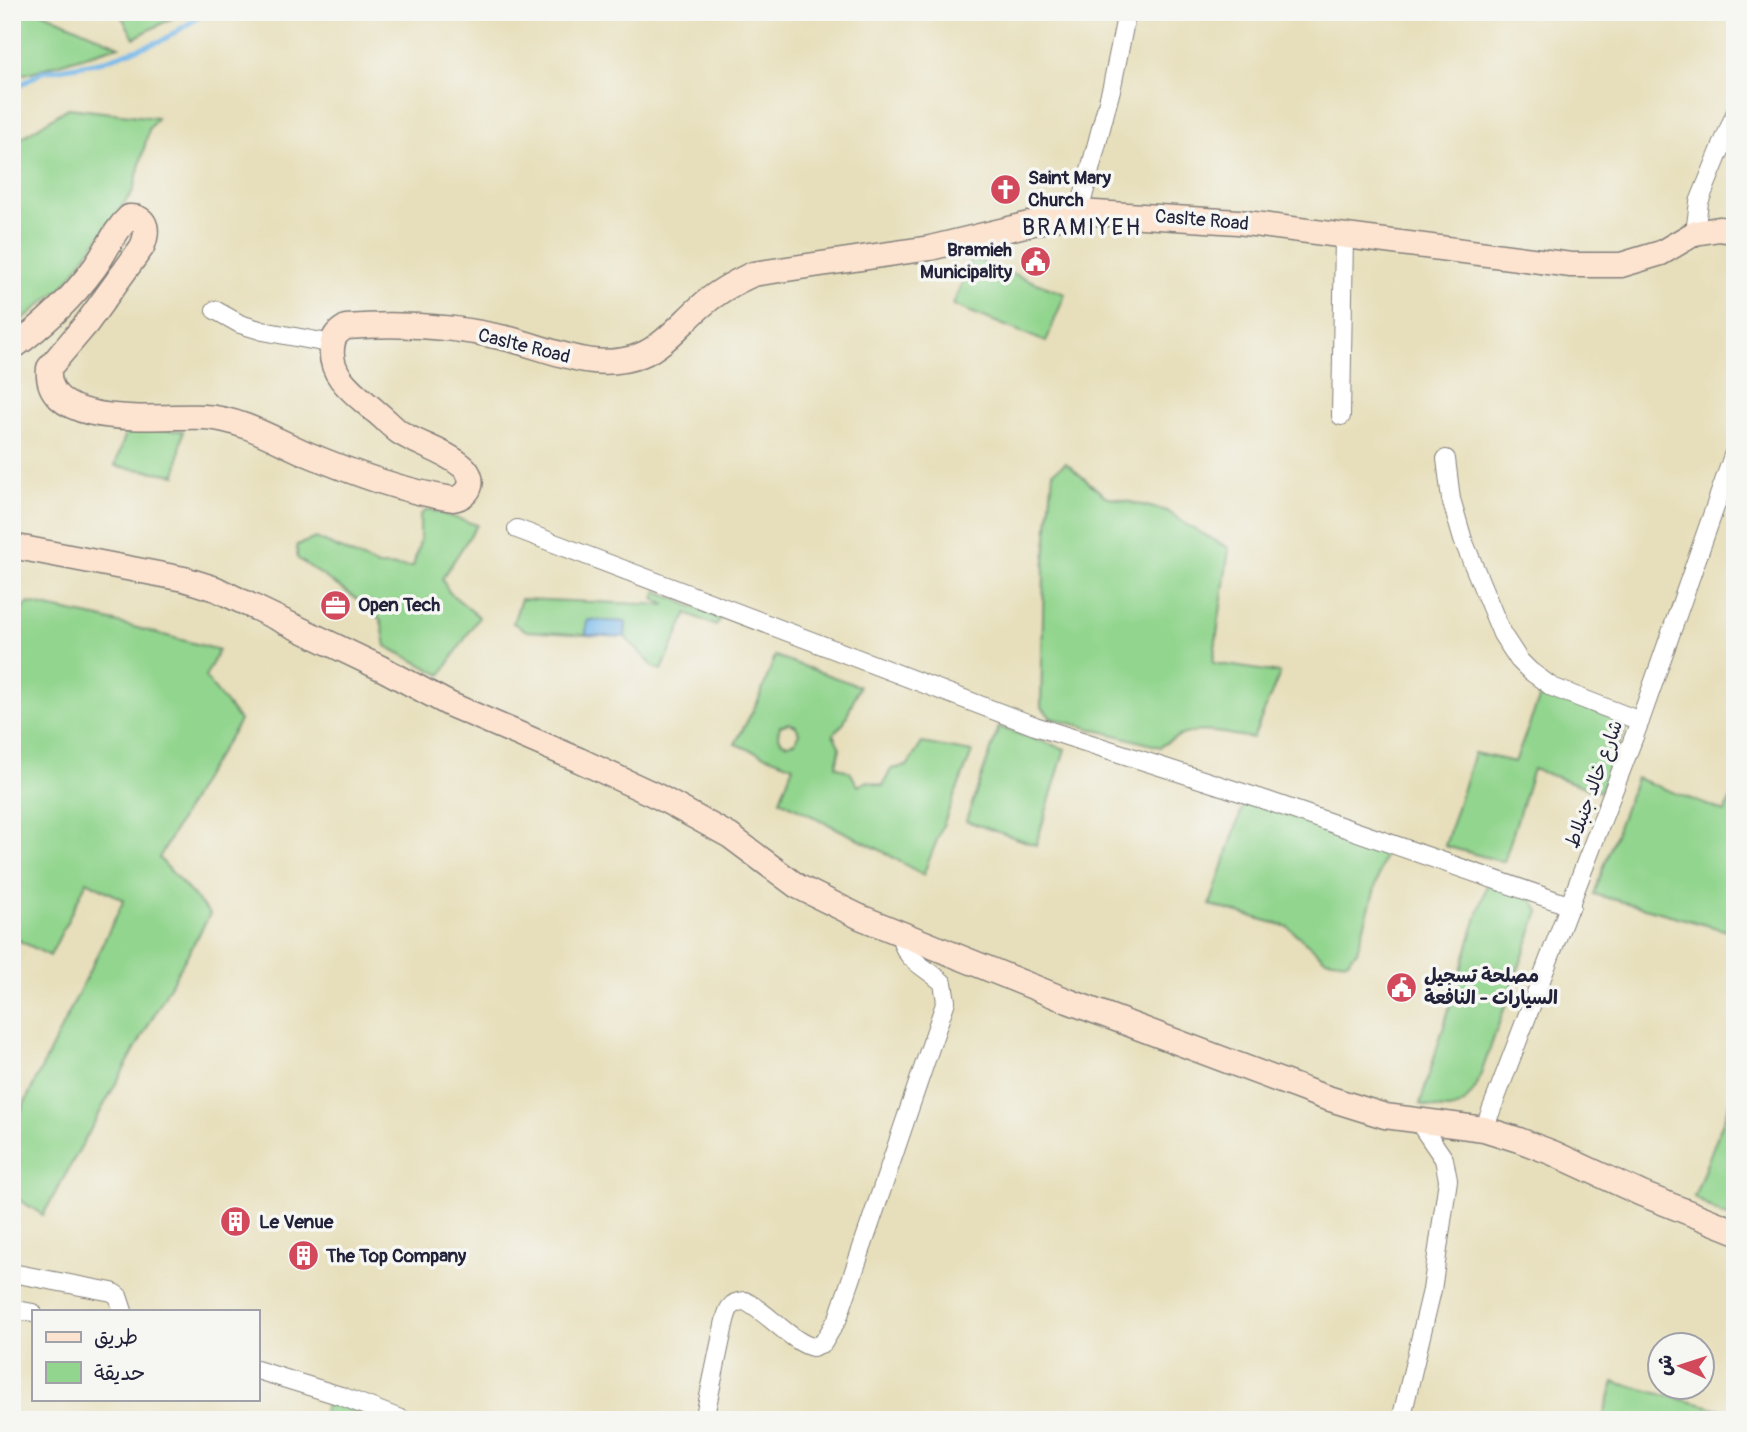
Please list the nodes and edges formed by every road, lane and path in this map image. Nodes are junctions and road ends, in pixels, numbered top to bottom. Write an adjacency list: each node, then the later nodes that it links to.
1 (1127, 12): 3 (street)
2 (1735, 114): 5 (street)
3 (1079, 212): 6 (street, Caslte Road); 8 (street, Caslte Road)
4 (1735, 231): 5 (street, Caslte Road)
5 (1695, 233): 6 (street, Caslte Road)
6 (1344, 237): 10 (street)
7 (215, 310): 8 (street)
8 (332, 344): 9 (street)
9 (12, 348)
10 (1341, 416)
11 (1735, 450): 15 (street, شارع خالد جنبلاط)
12 (1446, 459): 15 (street)
13 (517, 529): 16 (street)
14 (12, 546): 17 (street)
15 (1640, 721): 16 (street, شارع خالد جنبلاط)
16 (1571, 906): 19 (street, شارع خالد جنبلاط)
17 (901, 934): 18 (street); 27 (street)
18 (1418, 1121): 19 (street); 28 (street)
19 (1484, 1129): 20 (street)
20 (1735, 1231)
21 (12, 1273): 23 (street)
22 (12, 1309): 24 (street)
23 (123, 1310)
24 (32, 1313)
25 (259, 1371): 26 (street)
26 (403, 1420)
27 (705, 1420)
28 (1401, 1420)

